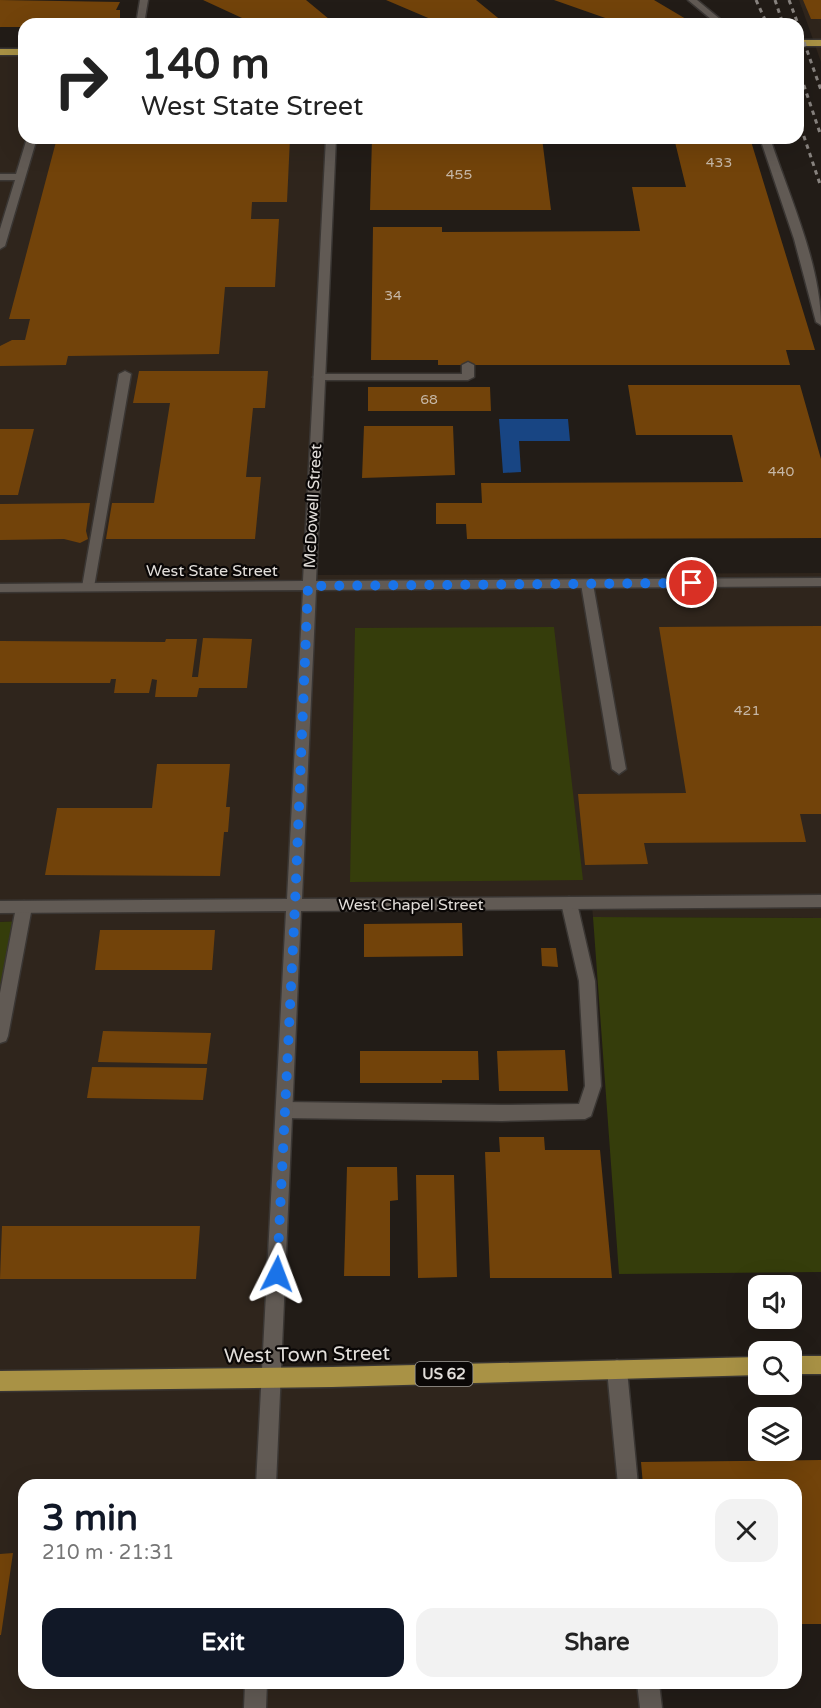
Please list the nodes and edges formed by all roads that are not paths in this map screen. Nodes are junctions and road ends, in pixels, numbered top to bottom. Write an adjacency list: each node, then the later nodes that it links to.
1 (144, 0): 3 (street)
2 (692, 0): 4 (street)
3 (141, 18)
4 (714, 18)
5 (804, 43): 6 (main road)
6 (821, 43)
7 (0, 52): 8 (main road)
8 (18, 52)
9 (30, 144): 13 (street)
10 (331, 144): 18 (street, McDowell Street)
11 (767, 144): 15 (street)
12 (0, 177): 13 (street)
13 (21, 177): 14 (street)
14 (0, 246)
15 (821, 322)
16 (468, 365): 18 (street)
17 (125, 374): 22 (street)
18 (319, 377): 21 (street, McDowell Street)
19 (821, 582): 20 (street, West State Street)
20 (587, 584): 21 (street, West State Street); 24 (street)
21 (308, 586): 22 (street, West State Street); 27 (street, McDowell Street)
22 (88, 587): 23 (street, West State Street)
23 (0, 588)
24 (619, 769)
25 (821, 901): 26 (street, West Chapel Street)
26 (569, 903): 27 (street, West Chapel Street); 31 (street)
27 (295, 905): 29 (street, West Chapel Street); 31 (street, McDowell Street)
28 (0, 907): 29 (street, West Chapel Street)
29 (24, 907): 30 (street)
30 (0, 1036)
31 (285, 1110): 36 (street, McDowell Street)
32 (802, 1365): 33 (main road)
33 (821, 1365)
34 (748, 1366): 35 (main road, West Town Street / US 62)
35 (617, 1370): 36 (main road, West Town Street / US 62); 39 (street)
36 (271, 1378): 37 (main road, West Town Street / US 62); 38 (street, McDowell Street)
37 (0, 1380)
38 (266, 1479)
39 (627, 1479)
40 (256, 1689): 42 (street)
41 (649, 1689): 43 (street)
42 (255, 1708)
43 (651, 1708)

